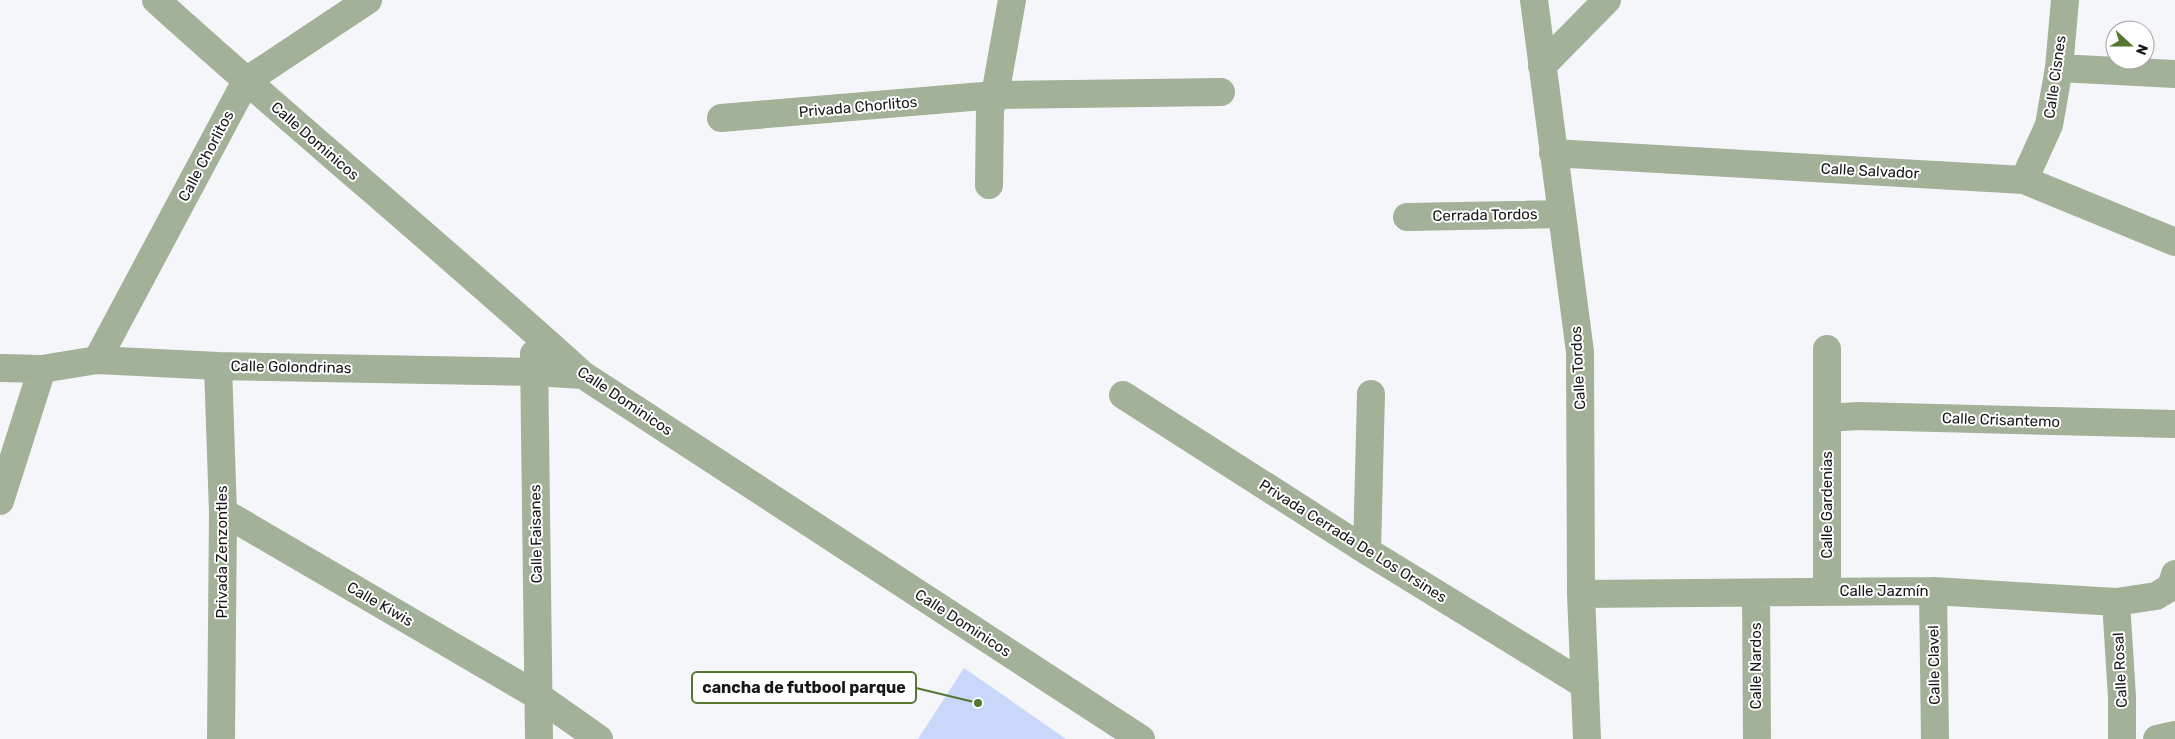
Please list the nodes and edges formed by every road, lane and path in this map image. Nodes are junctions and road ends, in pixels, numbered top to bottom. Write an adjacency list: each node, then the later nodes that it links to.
1 (156, 0): 10 (street, Calle Dominicos)
2 (368, 0): 10 (street, Calle Chorlitos)
3 (1012, 0): 12 (street)
4 (1534, 0): 7 (street, Calle Tordos)
5 (1607, 0): 7 (street)
6 (2065, 0): 8 (street, Calle Cisnes)
7 (1542, 66): 14 (street, Calle Tordos)
8 (2059, 68): 9 (street); 15 (street, Calle Cisnes)
9 (2175, 74)
10 (246, 81): 20 (street, Calle Dominicos); 22 (street, Calle Chorlitos)
11 (1221, 92): 12 (street, Privada Chorlitos)
12 (995, 95): 13 (street, Privada Chorlitos); 16 (street)
13 (720, 118)
14 (1553, 153): 15 (street, Calle Salvador); 17 (street, Calle Tordos)
15 (2024, 180): 19 (street, Calle Salvador)
16 (989, 185)
17 (1562, 214): 18 (street, Cerrada Tordos); 39 (street, Calle Tordos)
18 (1407, 217)
19 (2175, 242)
20 (533, 330): 26 (street, Calle Faisanes); 27 (street, Calle Dominicos)
21 (1827, 349): 30 (street, Calle Gardenias)
22 (97, 360): 23 (street, Calle Golondrinas); 25 (street, Calle Golondrinas)
23 (218, 366): 26 (street, Calle Golondrinas); 33 (street, Privada Zenzontles)
24 (0, 368): 25 (street, Calle Golondrinas)
25 (42, 369): 32 (street)
26 (534, 372): 27 (street, Calle Golondrinas); 42 (street, Calle Faisanes)
27 (583, 375): 47 (street, Calle Dominicos)
28 (1371, 394): 34 (street)
29 (1123, 395): 34 (street, Privada Cerrada De Los Orsines)
30 (1827, 418): 31 (street, Calle Crisantemo); 37 (street, Calle Gardenias)
31 (2175, 424)
32 (0, 501)
33 (223, 512): 42 (street, Calle Kiwis); 44 (street, Privada Zenzontles)
34 (1367, 550): 41 (street, Privada Cerrada De Los Orsines)
35 (2175, 574): 40 (street, Calle Jazmín)
36 (1933, 591): 37 (street, Calle Jazmín); 40 (street, Calle Jazmín); 50 (street, Calle Clavel)
37 (1827, 592): 38 (street, Calle Jazmín)
38 (1756, 593): 39 (street, Calle Jazmín); 49 (street, Calle Nardos)
39 (1581, 594): 41 (street, Calle Tordos)
40 (2116, 602): 51 (street, Calle Rosal)
41 (1585, 685): 48 (street, Calle Tordos)
42 (538, 696): 45 (street, Calle Faisanes); 46 (street, Calle Kiwis)
43 (2175, 735): 52 (street)
44 (221, 739)
45 (539, 739)
46 (599, 739)
47 (1142, 739)
48 (1587, 739)
49 (1757, 739)
50 (1935, 739)
51 (2122, 739)
52 (2157, 739)

